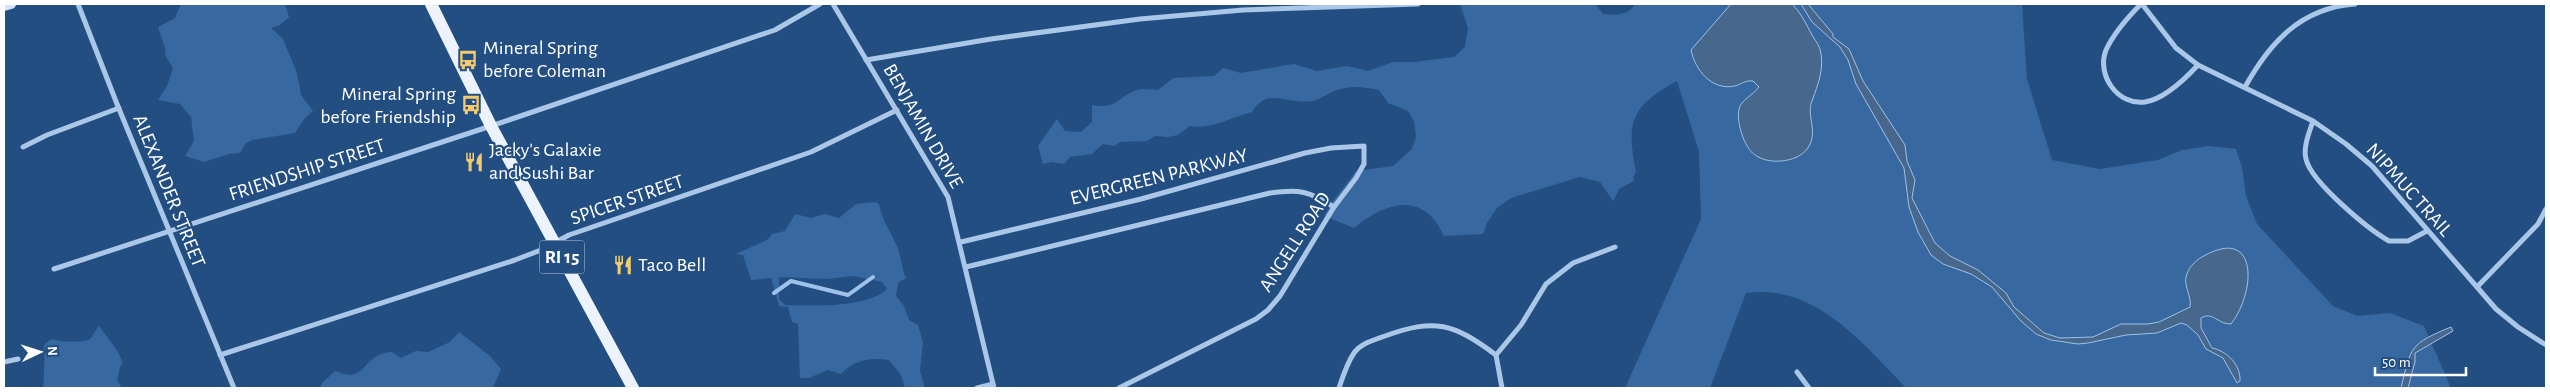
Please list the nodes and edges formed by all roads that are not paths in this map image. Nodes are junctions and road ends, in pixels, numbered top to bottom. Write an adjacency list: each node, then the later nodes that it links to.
1 (11, 4): 9 (street)
2 (78, 4): 13 (street, ALEXANDER STREET)
3 (431, 4): 16 (main road, RI 15)
4 (820, 4): 16 (street, FRIENDSHIP STREET)
5 (833, 4): 10 (street, BENJAMIN DRIVE)
6 (1418, 4): 10 (street)
7 (2141, 4): 11 (street, NIPMUC TRAIL); 11 (street)
8 (2355, 4): 12 (street)
9 (4, 6)
10 (866, 60): 14 (street, BENJAMIN DRIVE)
11 (2198, 65): 12 (street, NIPMUC TRAIL)
12 (2245, 87): 15 (street, NIPMUC TRAIL)
13 (119, 108): 18 (street); 22 (street, ALEXANDER STREET)
14 (897, 110): 23 (street, BENJAMIN DRIVE); 24 (street, SPICER STREET)
15 (2314, 122): 21 (street, NIPMUC TRAIL); 21 (street)
16 (491, 126): 22 (street, FRIENDSHIP STREET); 24 (main road, RI 15)
17 (1364, 146): 19 (street, ANGELL ROAD); 23 (street, EVERGREEN PARKWAY)
18 (23, 147)
19 (1334, 207): 26 (street, EVERGREEN PARKWAY); 39 (street, ANGELL ROAD)
20 (2546, 209): 28 (street)
21 (2427, 231): 28 (street, NIPMUC TRAIL)
22 (169, 232): 27 (street, FRIENDSHIP STREET); 30 (street, ALEXANDER STREET)
23 (961, 242): 26 (street, BENJAMIN DRIVE)
24 (555, 244): 30 (street, SPICER STREET); 37 (main road, RI 15)
25 (1615, 247): 31 (street)
26 (966, 267): 35 (street, BENJAMIN DRIVE)
27 (54, 269)
28 (2477, 287): 29 (street, NIPMUC TRAIL)
29 (2546, 345)
30 (220, 355): 36 (street, ALEXANDER STREET)
31 (1496, 355): 40 (street); 41 (street)
32 (18, 358): 33 (street)
33 (4, 362)
34 (1797, 372): 42 (street)
35 (993, 386): 38 (street)
36 (234, 388)
37 (632, 388)
38 (977, 388)
39 (1119, 388)
40 (1339, 388)
41 (1502, 388)
42 (1809, 388)

